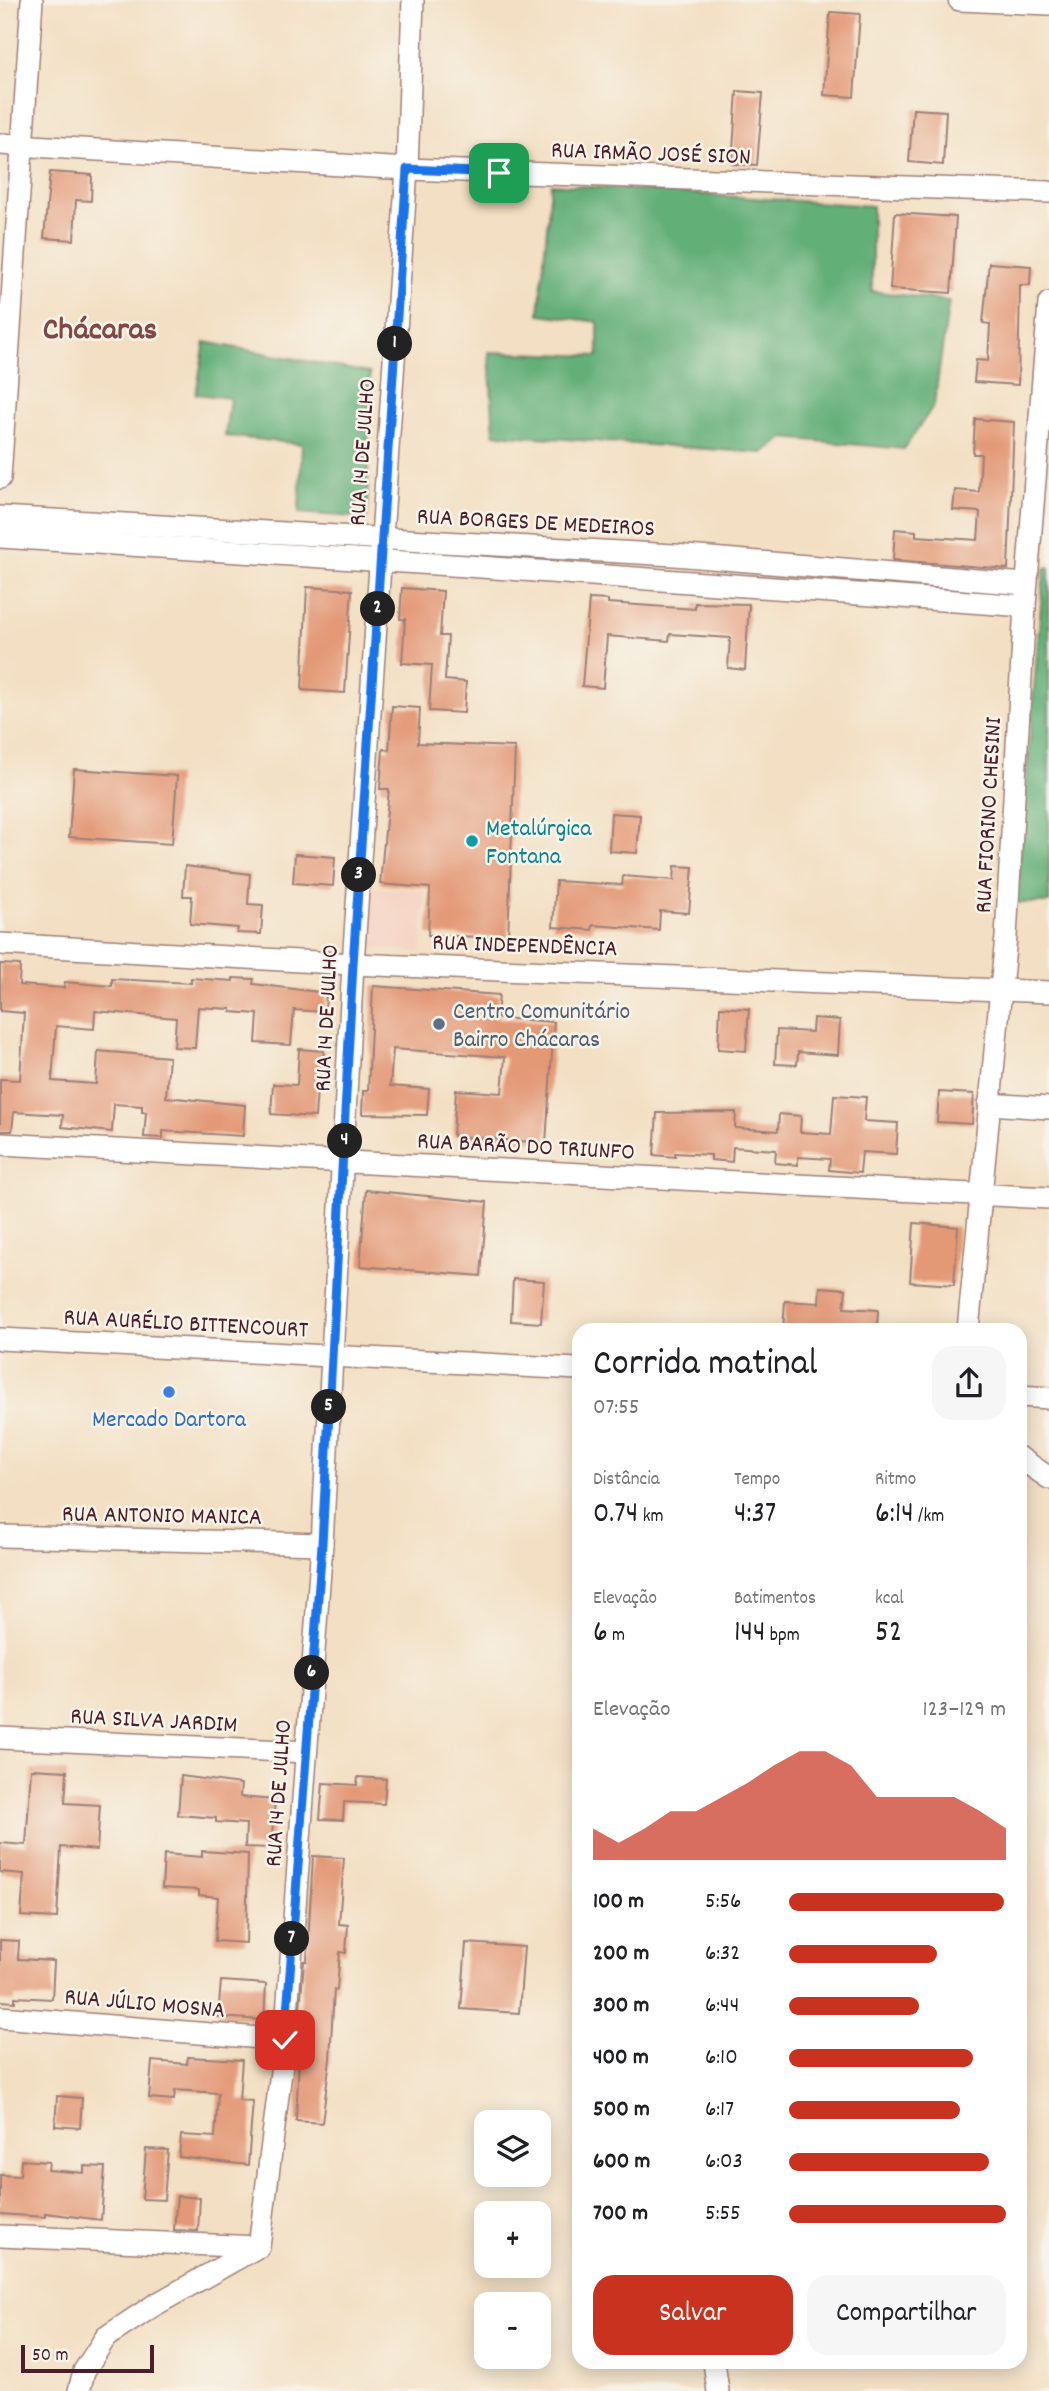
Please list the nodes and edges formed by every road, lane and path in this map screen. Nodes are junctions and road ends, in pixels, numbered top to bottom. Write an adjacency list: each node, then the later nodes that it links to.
1 (32, 0): 6 (street)
2 (413, 0): 7 (street, RUA 14 DE JULHO)
3 (959, 0): 4 (street)
4 (1049, 4)
5 (0, 144): 6 (street, RUA IRMÃO JOSÉ SION)
6 (22, 145): 7 (street, RUA IRMÃO JOSÉ SION); 10 (street)
7 (407, 169): 8 (street, RUA IRMÃO JOSÉ SION); 13 (street, RUA 14 DE JULHO)
8 (1049, 192)
9 (1049, 303): 16 (street, RUA FIORINO CHESINI)
10 (0, 478)
11 (0, 517): 13 (street, RUA BORGES DE MEDEIROS)
12 (0, 537): 13 (street, RUA BORGES DE MEDEIROS)
13 (382, 550): 14 (street, RUA BORGES DE MEDEIROS); 15 (street, RUA BORGES DE MEDEIROS); 19 (street, RUA 14 DE JULHO)
14 (674, 555): 15 (street); 16 (street, RUA BORGES DE MEDEIROS)
15 (672, 581): 17 (street, RUA BORGES DE MEDEIROS)
16 (1027, 584): 17 (street, RUA FIORINO CHESINI)
17 (1025, 606): 20 (street, RUA FIORINO CHESINI)
18 (0, 944): 19 (street, RUA INDEPENDÊNCIA)
19 (353, 964): 20 (street, RUA INDEPENDÊNCIA); 25 (street, RUA 14 DE JULHO)
20 (1001, 989): 21 (street, RUA INDEPENDÊNCIA); 22 (street, RUA FIORINO CHESINI)
21 (1049, 992)
22 (989, 1104): 23 (street); 26 (street, RUA FIORINO CHESINI)
23 (1049, 1108)
24 (0, 1144): 25 (street, RUA BARÃO DO TRIUNFO)
25 (344, 1163): 26 (street, RUA BARÃO DO TRIUNFO); 30 (street, RUA 14 DE JULHO)
26 (980, 1194): 27 (street, RUA BARÃO DO TRIUNFO); 28 (street, RUA FIORINO CHESINI)
27 (1049, 1198)
28 (969, 1323)
29 (0, 1339): 30 (street, RUA AURÉLIO BITTENCOURT)
30 (331, 1356): 31 (street, RUA AURÉLIO BITTENCOURT); 37 (street, RUA 14 DE JULHO)
31 (572, 1369)
32 (1027, 1396): 33 (street)
33 (1049, 1398)
34 (1027, 1463): 35 (street)
35 (1049, 1478)
36 (0, 1536): 37 (street, RUA ANTONIO MANICA)
37 (322, 1544): 39 (street, RUA 14 DE JULHO)
38 (0, 1738): 39 (street, RUA SILVA JARDIM)
39 (306, 1752): 41 (street, RUA 14 DE JULHO)
40 (0, 2017): 41 (street, RUA JÚLIO MOSNA)
41 (285, 2040): 43 (street, RUA 14 DE JULHO)
42 (0, 2236): 43 (street)
43 (259, 2247): 45 (street)
44 (715, 2369): 46 (street)
45 (79, 2391)
46 (718, 2391)

